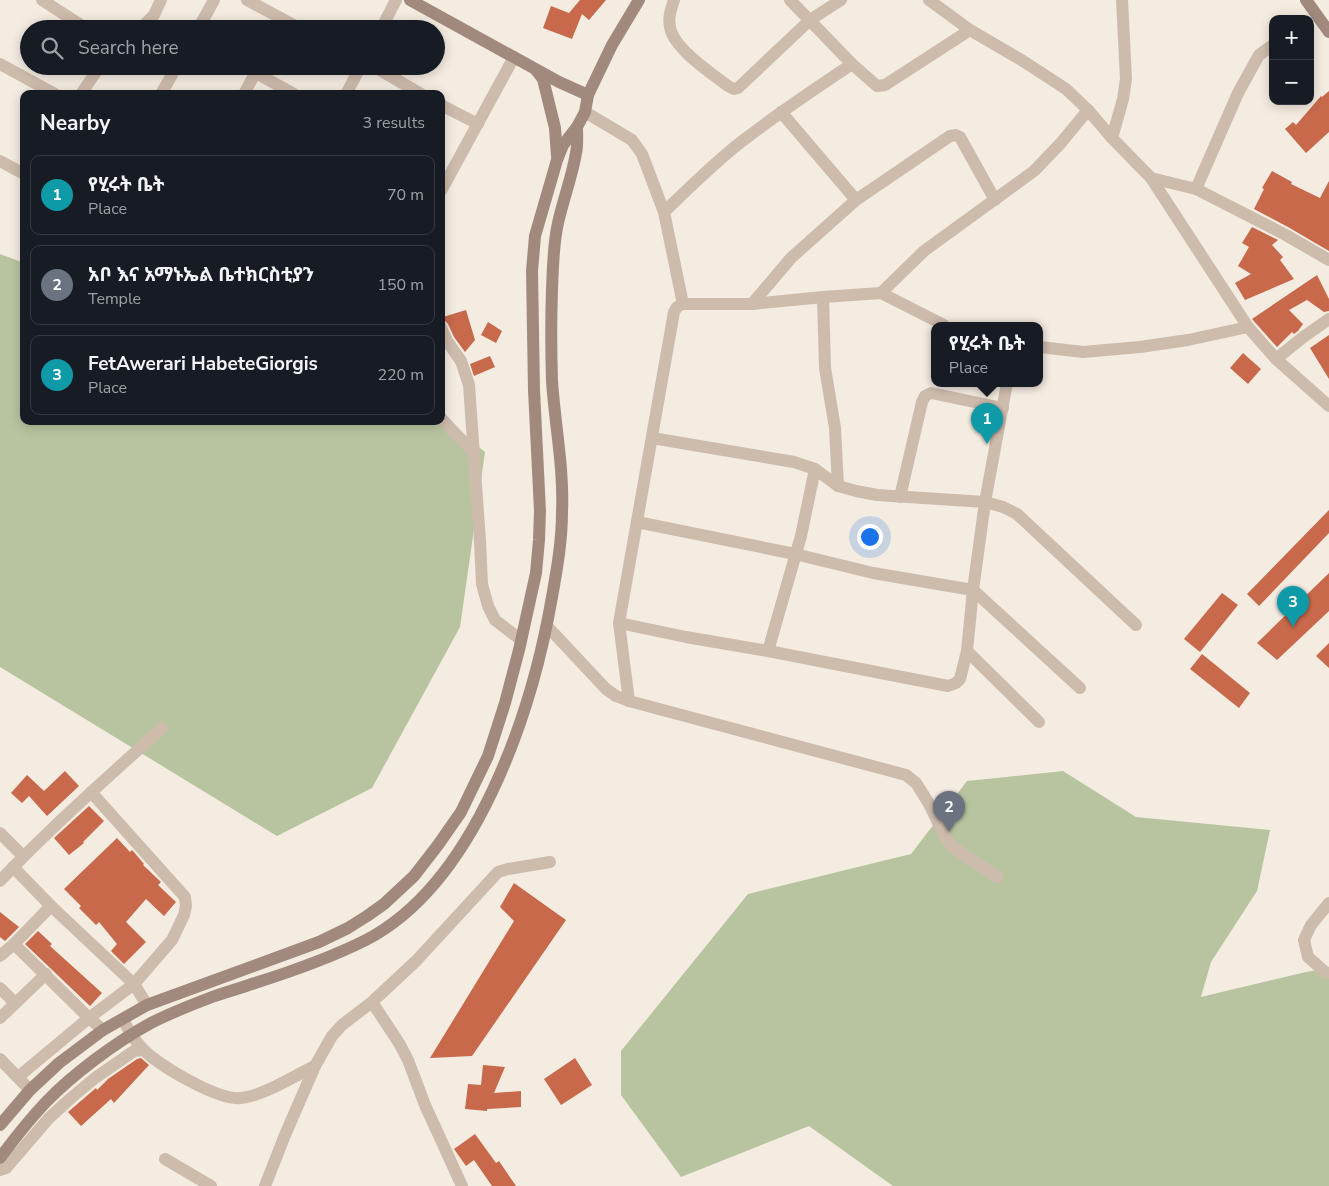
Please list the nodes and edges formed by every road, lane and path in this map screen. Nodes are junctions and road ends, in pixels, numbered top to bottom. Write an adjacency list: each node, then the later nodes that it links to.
1 (42, 0): 16 (street)
2 (161, 0): 17 (street)
3 (214, 0): 18 (street)
4 (247, 0): 19 (street)
5 (396, 0): 20 (street)
6 (410, 0): 25 (main road)
7 (674, 0): 21 (street)
8 (790, 0): 21 (street)
9 (841, 0): 21 (street)
10 (929, 0): 22 (street)
11 (1122, 0): 51 (street)
12 (1306, 0): 14 (main road)
13 (637, 1): 44 (main road)
14 (1311, 15)
15 (1314, 19): 23 (main road)
16 (73, 20)
17 (149, 20)
18 (203, 20)
19 (276, 20)
20 (386, 20)
21 (810, 20): 27 (street)
22 (970, 30): 27 (street); 46 (street)
23 (1329, 32)
24 (1269, 48): 57 (street)
25 (514, 57): 28 (main road); 49 (street)
26 (0, 64): 30 (street)
27 (852, 64): 48 (street)
28 (534, 68): 44 (main road); 52 (main road)
29 (20, 75): 37 (street)
30 (20, 75)
31 (94, 75): 38 (street)
32 (172, 75): 39 (street)
33 (254, 75): 40 (street)
34 (265, 75): 41 (street)
35 (356, 75): 42 (street)
36 (388, 75): 43 (street)
37 (48, 90)
38 (84, 90)
39 (163, 90)
40 (246, 90)
41 (288, 90)
42 (348, 90)
43 (414, 90)
44 (588, 95): 47 (main road)
45 (445, 107): 49 (street)
46 (1088, 110): 51 (street); 59 (street)
47 (584, 112): 50 (main road); 60 (street)
48 (781, 112): 58 (street); 60 (street)
49 (478, 124): 56 (street)
50 (577, 127): 52 (main road); 78 (main road)
51 (1112, 138): 55 (street)
52 (557, 160): 79 (main road)
53 (0, 161): 54 (street)
54 (20, 172)
55 (1151, 178): 57 (street); 68 (street)
56 (445, 184)
57 (1196, 189): 61 (street)
58 (856, 200): 59 (street); 65 (street)
59 (995, 200): 62 (street)
60 (664, 212): 64 (street)
61 (1329, 260)
62 (881, 293): 63 (street); 67 (street)
63 (823, 297): 65 (street); 81 (street)
64 (684, 304): 65 (street); 76 (street)
65 (752, 304)
66 (1329, 319): 71 (street)
67 (938, 322)
68 (1248, 327): 70 (street); 71 (street)
69 (445, 336): 77 (street)
70 (1043, 347)
71 (1276, 358): 73 (street)
72 (1006, 387): 74 (street)
73 (1329, 406)
74 (1003, 408): 82 (street); 83 (street)
75 (445, 422): 77 (street)
76 (652, 438): 80 (street); 84 (street)
77 (474, 452): 90 (street)
78 (560, 458): 79 (main road); 89 (main road)
79 (538, 460): 90 (main road)
80 (815, 469): 81 (street); 85 (street)
81 (838, 486): 82 (street)
82 (900, 497): 83 (street)
83 (985, 502): 86 (street); 88 (street)
84 (636, 522): 85 (street); 87 (street)
85 (795, 554): 86 (street); 91 (street)
86 (973, 590): 92 (street); 93 (street)
87 (618, 623): 91 (street); 94 (street)
88 (1136, 625)
89 (547, 626): 94 (street); 119 (main road)
90 (520, 645): 114 (main road)
91 (768, 651): 92 (street)
92 (967, 651): 95 (street)
93 (1080, 688)
94 (628, 701): 102 (street)
95 (1039, 722)
96 (162, 728): 97 (street)
97 (91, 792): 99 (street); 110 (street)
98 (0, 833): 99 (street)
99 (23, 856): 101 (street)
100 (550, 862): 112 (street)
101 (13, 867): 103 (street); 105 (street)
102 (997, 877)
103 (0, 881)
104 (1329, 902): 108 (street)
105 (51, 906): 106 (street); 110 (street)
106 (14, 944): 107 (street); 109 (street)
107 (0, 956)
108 (1329, 973)
109 (46, 974): 113 (street); 116 (street)
110 (134, 984): 114 (street); 116 (street)
111 (0, 988): 113 (street)
112 (372, 1002): 122 (street); 131 (street)
113 (15, 1003): 115 (street)
114 (147, 1005): 117 (main road)
115 (0, 1018)
116 (89, 1018): 118 (street); 123 (street)
117 (123, 1019): 118 (main road); 119 (street)
118 (103, 1030): 124 (main road)
119 (131, 1035): 120 (street); 126 (main road)
120 (143, 1050): 122 (street); 128 (street)
121 (0, 1059): 123 (street)
122 (315, 1066): 130 (street)
123 (18, 1077): 124 (street)
124 (30, 1090): 125 (main road)
125 (0, 1125)
126 (0, 1158)
127 (165, 1158): 129 (street)
128 (0, 1170)
129 (211, 1186)
130 (265, 1186)
131 (462, 1186)

